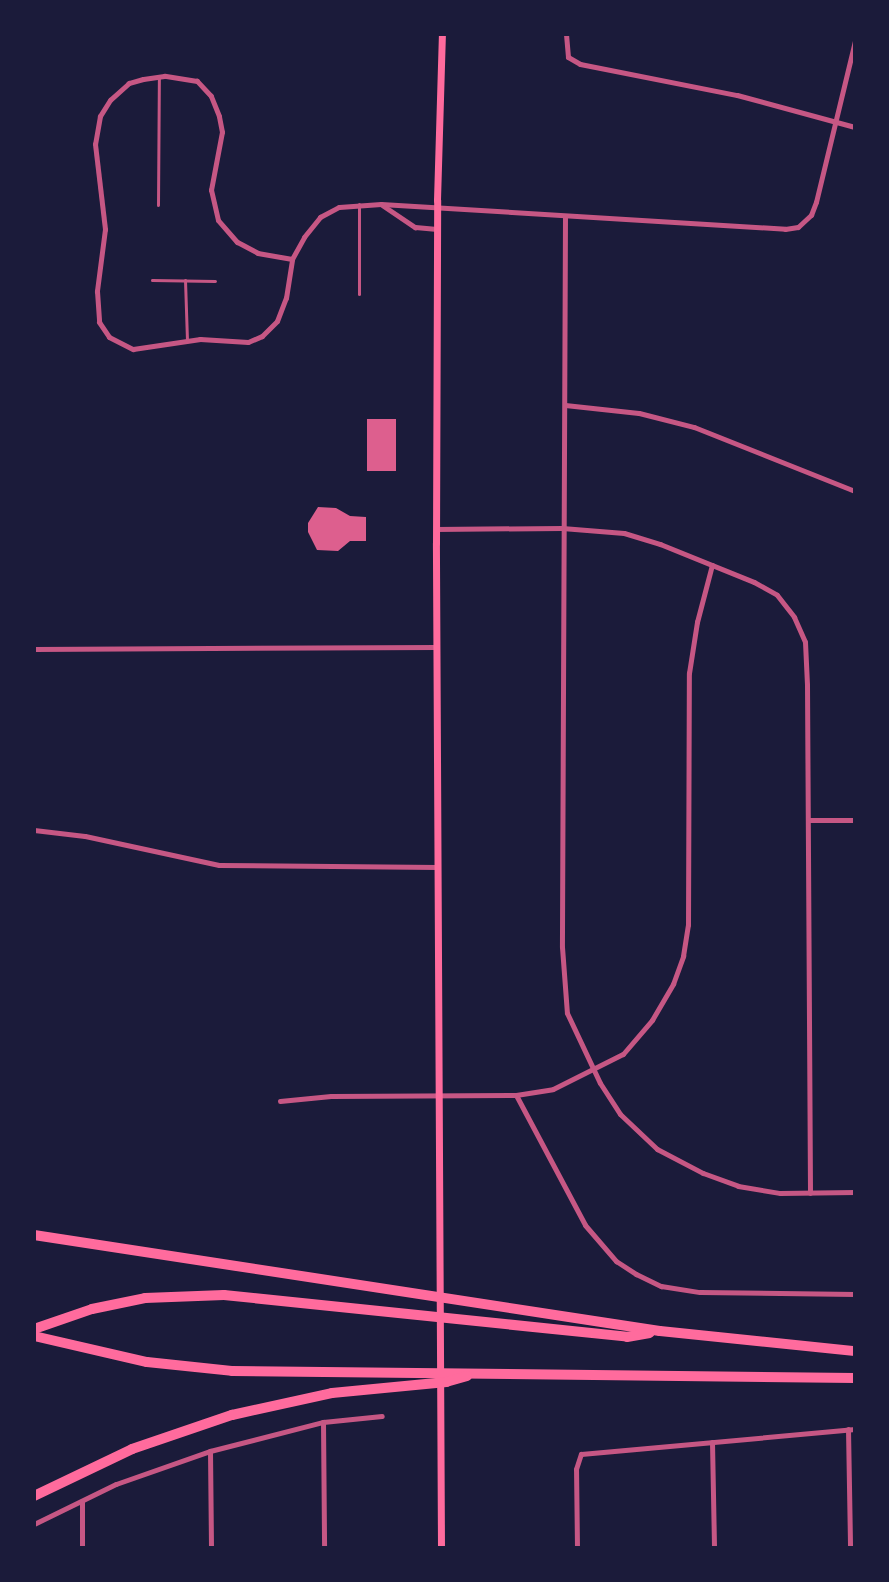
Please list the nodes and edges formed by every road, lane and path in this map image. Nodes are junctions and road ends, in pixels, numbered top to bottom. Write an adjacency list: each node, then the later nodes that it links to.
1 (442, 34): 10 (main road)
2 (566, 34): 5 (street)
3 (855, 41): 5 (street)
4 (159, 77): 9 (lane); 13 (street); 18 (street)
5 (835, 122): 6 (street); 11 (street)
6 (855, 127)
7 (359, 204): 8 (street); 13 (street); 17 (lane)
8 (381, 204): 10 (street); 12 (street)
9 (158, 205)
10 (437, 208): 11 (street); 12 (main road)
11 (565, 216): 19 (street)
12 (437, 229): 22 (main road)
13 (292, 259): 18 (street)
14 (152, 280): 15 (lane)
15 (185, 280): 16 (lane); 18 (lane)
16 (215, 281)
17 (359, 294)
18 (187, 342)
19 (565, 405): 20 (street); 21 (street)
20 (855, 491)
21 (562, 528): 22 (street); 23 (street); 30 (street)
22 (436, 529): 24 (main road)
23 (712, 565): 26 (street); 30 (street)
24 (437, 647): 25 (street); 29 (main road)
25 (34, 649)
26 (809, 820): 27 (street); 35 (street)
27 (855, 820)
28 (34, 830): 29 (street)
29 (438, 867): 31 (main road)
30 (593, 1072): 32 (street); 35 (street)
31 (437, 1095): 32 (street); 33 (street); 55 (main road)
32 (516, 1095): 37 (street)
33 (280, 1101)
34 (855, 1192): 35 (street)
35 (810, 1193)
36 (34, 1235): 39 (highway)
37 (855, 1294)
38 (34, 1329): 39 (highway)
39 (660, 1331): 41 (highway)
40 (34, 1336): 42 (highway)
41 (855, 1351)
42 (476, 1373): 43 (highway); 49 (highway)
43 (855, 1378)
44 (382, 1416): 45 (street)
45 (323, 1422): 48 (street); 54 (street)
46 (852, 1429): 47 (street); 58 (street)
47 (712, 1442): 56 (street); 57 (street)
48 (210, 1451): 50 (street); 53 (street)
49 (34, 1496)
50 (82, 1500): 51 (street); 52 (street)
51 (34, 1524)
52 (82, 1548)
53 (211, 1548)
54 (324, 1548)
55 (441, 1548)
56 (577, 1548)
57 (714, 1548)
58 (850, 1548)

